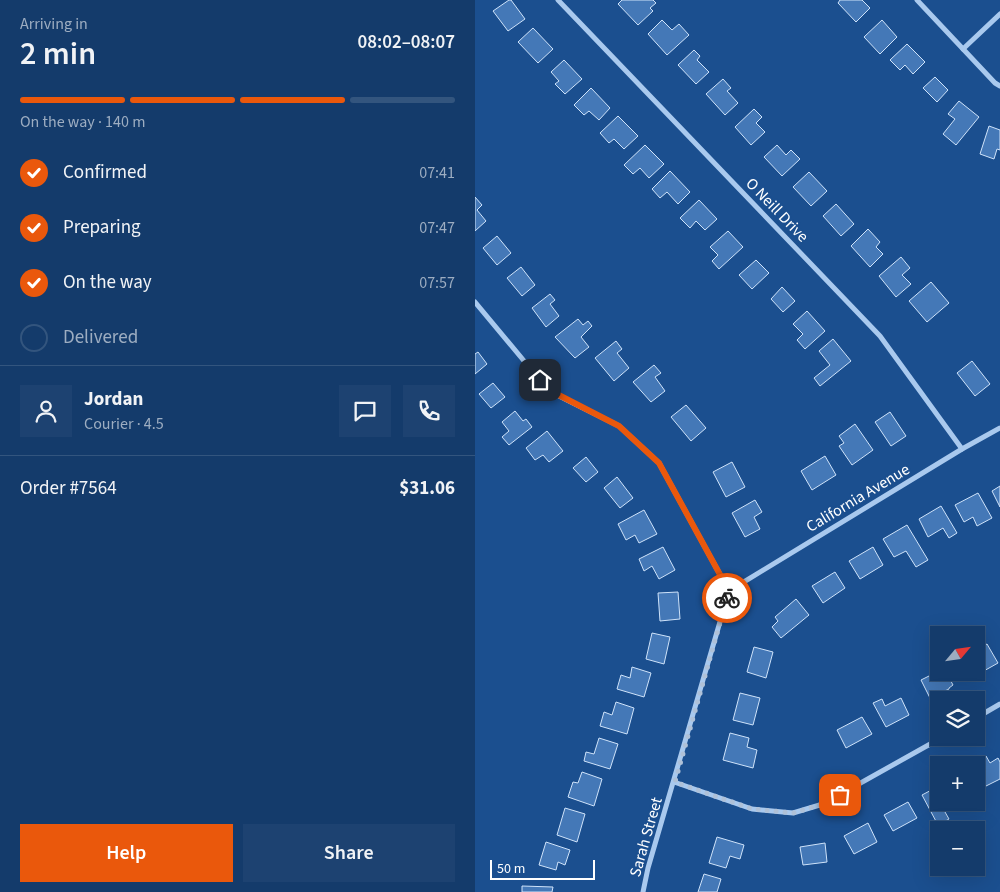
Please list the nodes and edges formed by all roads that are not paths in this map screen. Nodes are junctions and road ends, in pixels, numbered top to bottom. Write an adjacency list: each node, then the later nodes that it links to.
1 (558, 0): 8 (street, O Neill Drive)
2 (917, 0): 4 (street)
3 (1000, 14): 4 (street)
4 (963, 49): 5 (street)
5 (1000, 86)
6 (475, 302): 9 (street)
7 (1000, 428): 8 (street, California Avenue)
8 (962, 449): 9 (street, California Avenue)
9 (729, 591): 13 (street, Sarah Street)
10 (1000, 704): 11 (street)
11 (985, 713)
12 (930, 744): 13 (street)
13 (675, 782): 14 (street, Sarah Street)
14 (643, 892)

